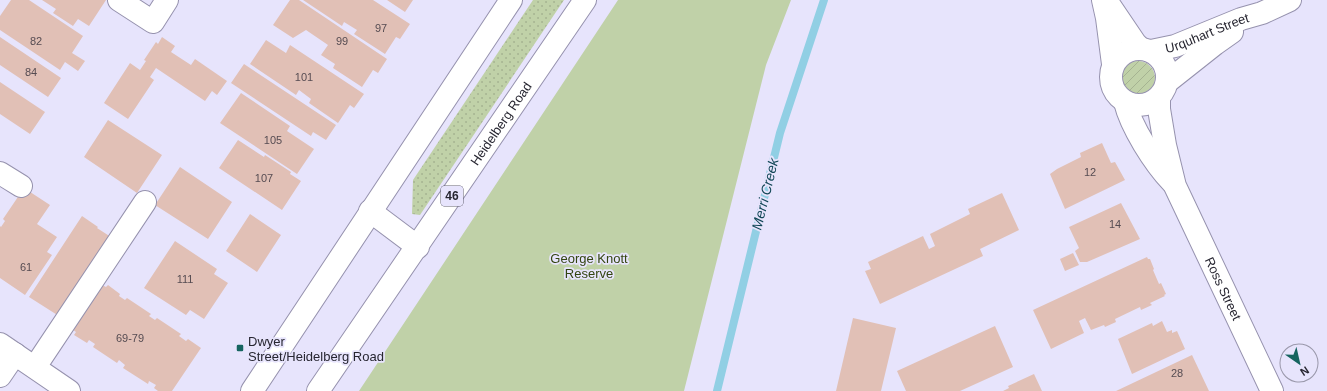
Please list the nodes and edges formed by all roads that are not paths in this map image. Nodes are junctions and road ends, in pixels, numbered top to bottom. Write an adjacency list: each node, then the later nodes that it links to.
1 (119, 0): 2 (street)
2 (167, 0)
3 (511, 0): 17 (street)
4 (585, 0): 18 (street, Heidelberg Road / 46)
5 (1103, 0): 10 (street)
6 (1106, 0): 9 (street)
7 (1290, 0): 8 (street, Urquhart Street)
8 (1262, 13): 9 (street, Urquhart Street); 11 (street, Urquhart Street)
9 (1146, 50): 10 (street); 11 (street)
10 (1113, 64): 12 (street)
11 (1163, 90): 12 (street); 15 (street, Ross Street)
12 (1125, 102): 15 (street, Ross Street)
13 (0, 173): 14 (street)
14 (21, 186)
15 (1175, 186): 25 (street, Ross Street)
16 (145, 202): 20 (street)
17 (370, 211): 18 (street); 23 (street)
18 (418, 247): 24 (street, Heidelberg Road / 46)
19 (8, 349): 20 (street); 21 (street)
20 (35, 367): 22 (street)
21 (0, 376)
22 (69, 391)
23 (252, 391)
24 (318, 391)
25 (1272, 391)

